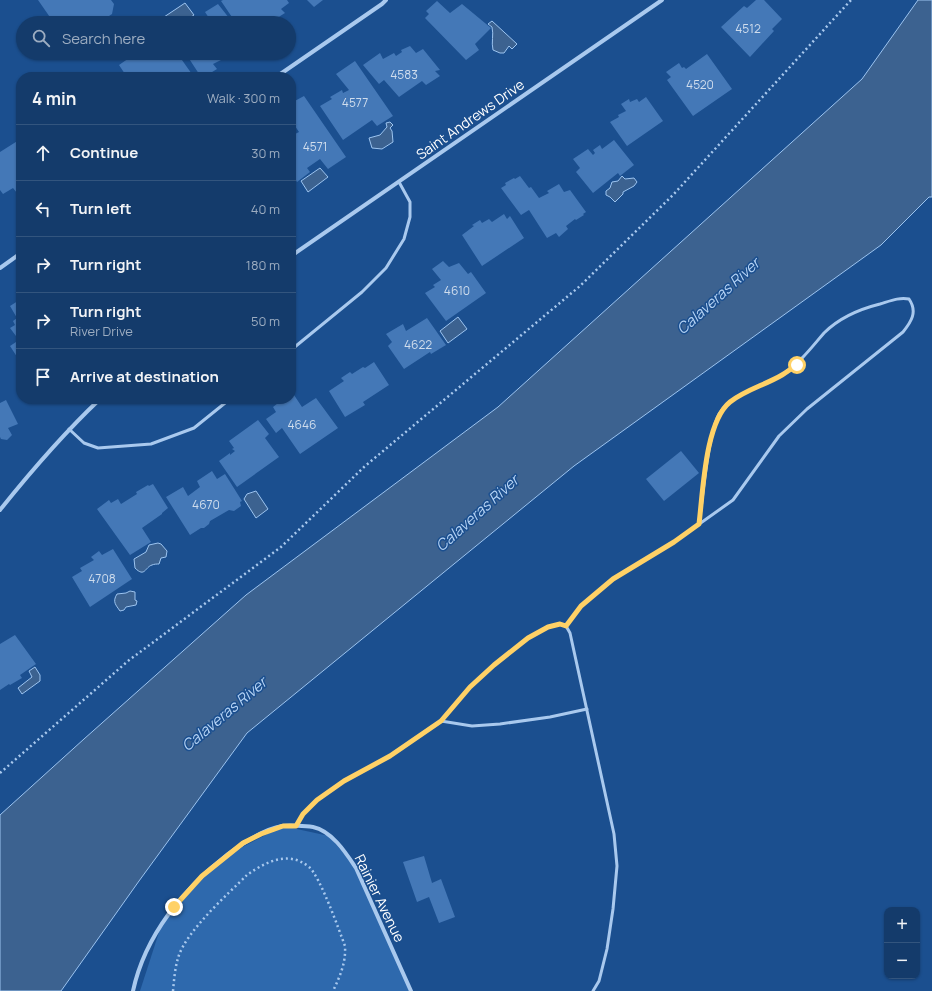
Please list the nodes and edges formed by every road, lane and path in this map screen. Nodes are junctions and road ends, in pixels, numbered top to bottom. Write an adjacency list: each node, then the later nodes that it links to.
1 (386, 0): 4 (street)
2 (662, 0): 5 (street, Saint Andrews Drive)
3 (851, 0): 18 (path)
4 (283, 72)
5 (399, 182): 6 (street, Saint Andrews Drive); 9 (lane)
6 (296, 252)
7 (16, 257): 8 (street)
8 (0, 268)
9 (296, 346)
10 (95, 404): 12 (street)
11 (224, 404): 12 (lane)
12 (69, 429): 13 (street)
13 (0, 510)
14 (699, 524): 14 (lane); 15 (lane)
15 (566, 626): 16 (lane); 17 (lane)
16 (587, 709): 17 (lane); 24 (lane)
17 (441, 721): 19 (lane)
18 (0, 773)
19 (296, 826): 20 (street); 23 (street, Rainier Avenue)
20 (133, 991)
21 (173, 991): 22 (path)
22 (333, 991)
23 (411, 991)
24 (593, 991)

